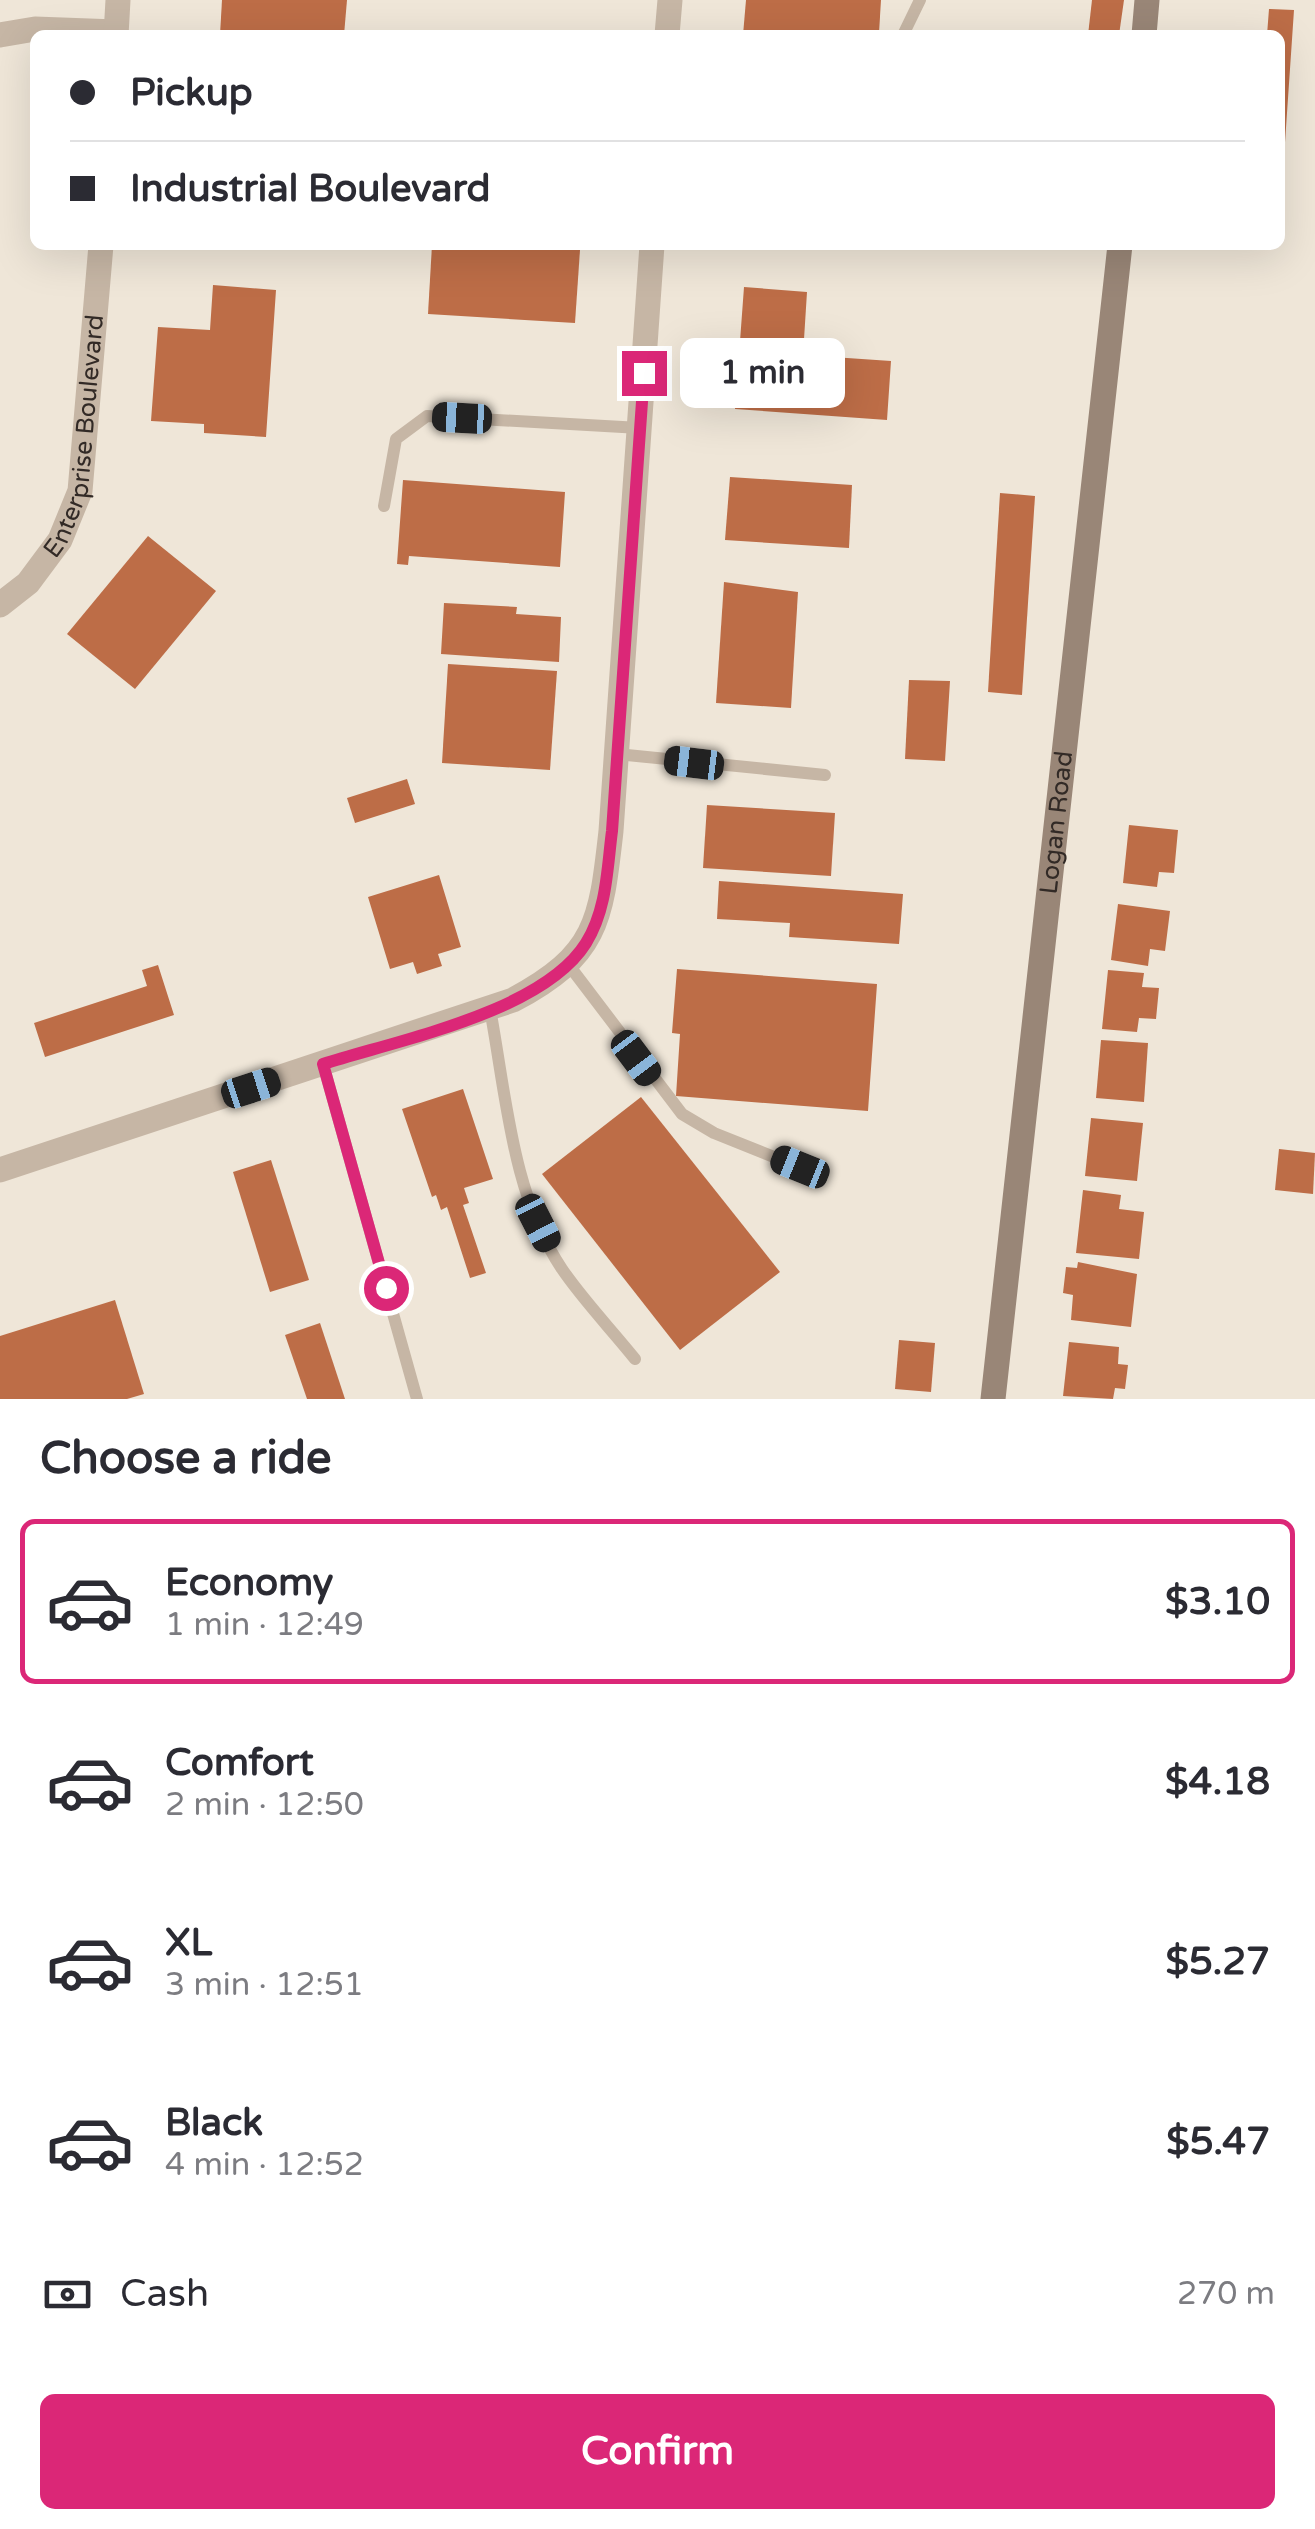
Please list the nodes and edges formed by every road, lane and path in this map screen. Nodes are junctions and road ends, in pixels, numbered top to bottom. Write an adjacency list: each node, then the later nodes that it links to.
1 (118, 0): 6 (street)
2 (670, 0): 7 (street)
3 (920, 0): 8 (lane)
4 (1148, 0): 9 (street)
5 (51, 30): 10 (street)
6 (116, 30)
7 (667, 30)
8 (905, 30)
9 (1145, 30)
10 (0, 35)
11 (101, 250): 16 (street, Enterprise Boulevard)
12 (652, 250): 14 (street)
13 (1119, 250): 26 (street, Logan Road)
14 (640, 428): 15 (lane); 17 (street)
15 (384, 506)
16 (0, 605)
17 (617, 754): 18 (lane); 19 (street)
18 (825, 774)
19 (568, 964): 20 (street); 22 (lane)
20 (490, 1009): 21 (street); 24 (lane)
21 (323, 1064): 23 (street); 25 (lane)
22 (800, 1167)
23 (0, 1170)
24 (635, 1359)
25 (417, 1399)
26 (994, 1399)

